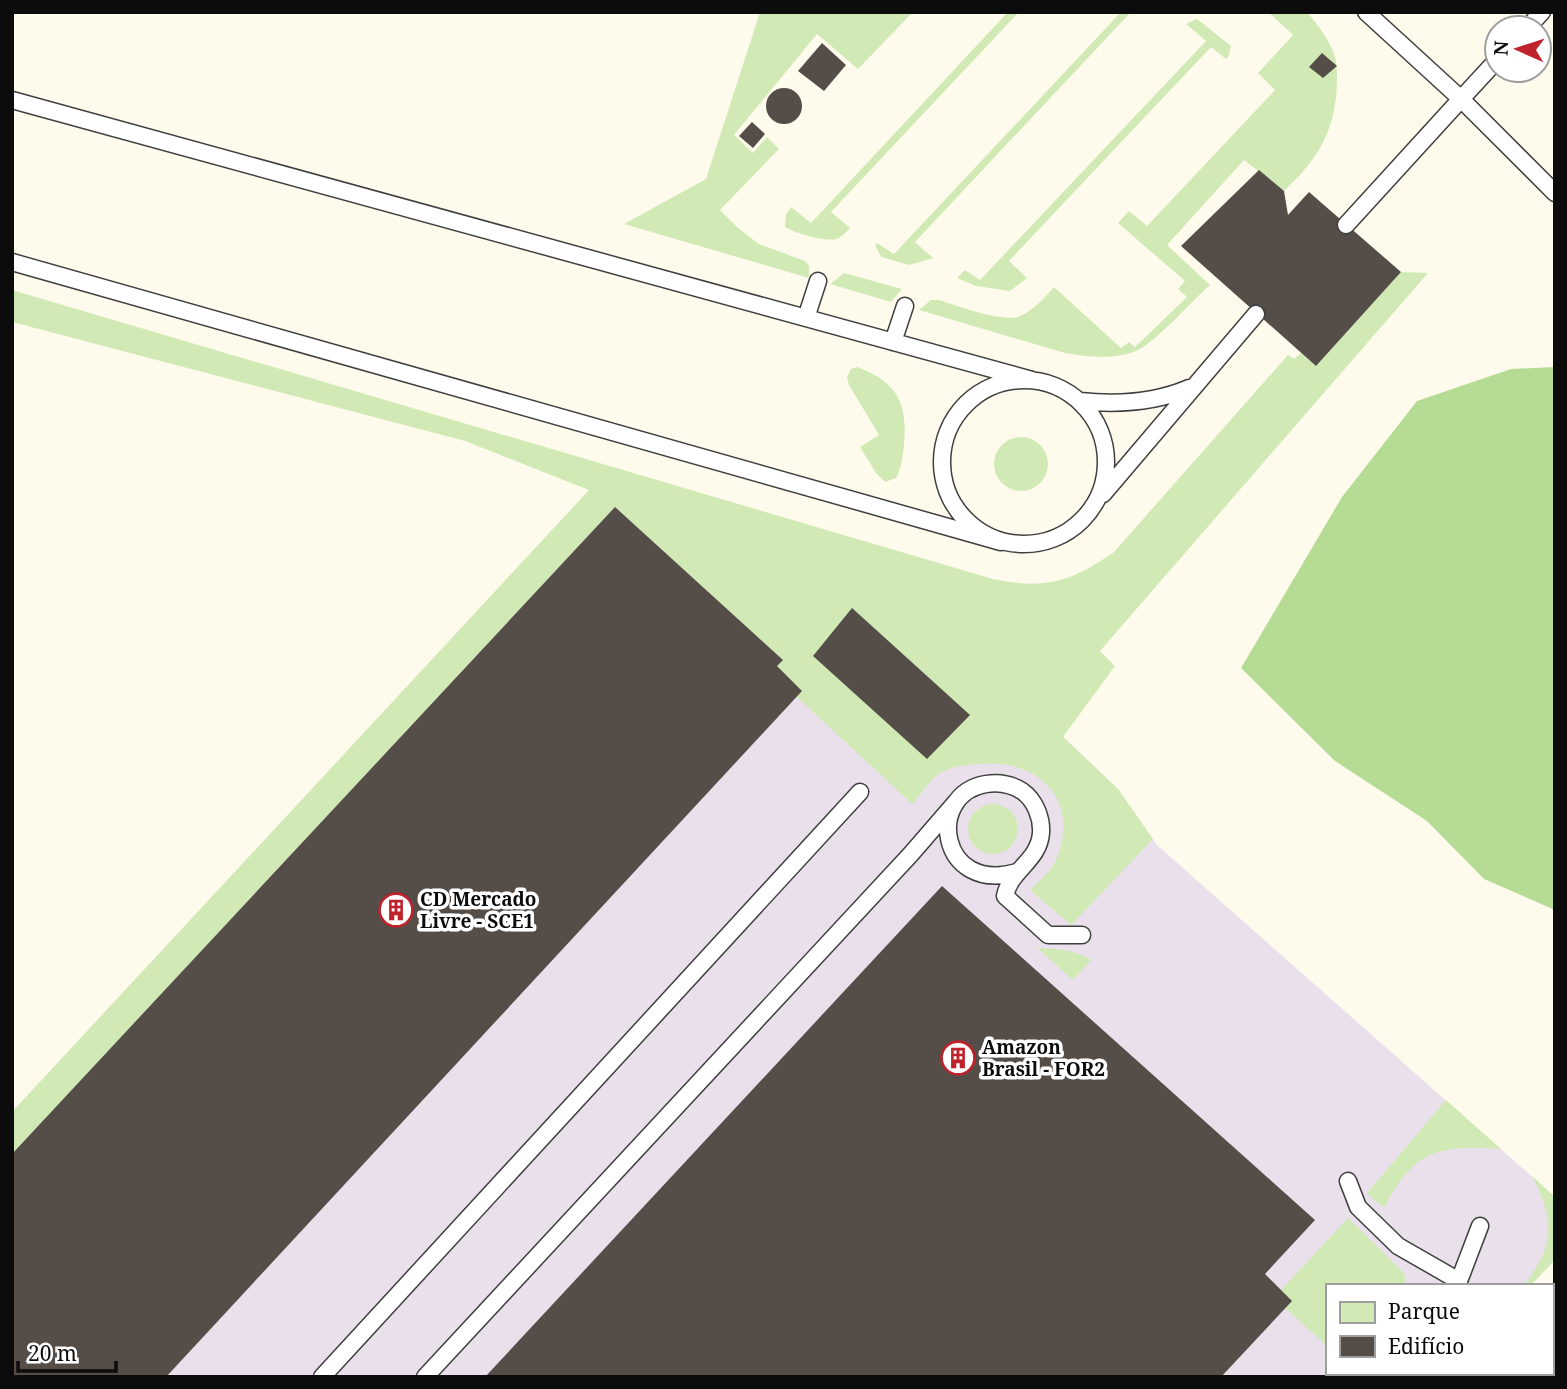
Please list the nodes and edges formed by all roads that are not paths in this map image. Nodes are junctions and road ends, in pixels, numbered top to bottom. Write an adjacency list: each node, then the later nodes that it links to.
1 (1366, 12): 3 (lane)
2 (1483, 75): 3 (lane)
3 (1461, 99): 5 (lane); 6 (lane)
4 (12, 100): 11 (lane)
5 (1555, 193)
6 (1346, 225)
7 (12, 262): 17 (lane)
8 (818, 281): 11 (lane)
9 (905, 306): 12 (lane)
10 (1255, 314): 14 (lane)
11 (806, 318): 12 (lane)
12 (893, 342): 13 (lane)
13 (1032, 380): 15 (lane); 17 (lane)
14 (1194, 385): 15 (lane); 16 (lane)
15 (1080, 401): 16 (lane)
16 (1097, 501): 17 (lane)
17 (1001, 542)
18 (860, 792): 25 (lane)
19 (956, 802): 20 (lane); 20 (lane); 26 (lane)
20 (1017, 872): 21 (lane)
21 (1082, 936)
22 (1348, 1181): 24 (lane)
23 (1480, 1226): 24 (lane)
24 (1457, 1284)
25 (322, 1377)
26 (425, 1377)

